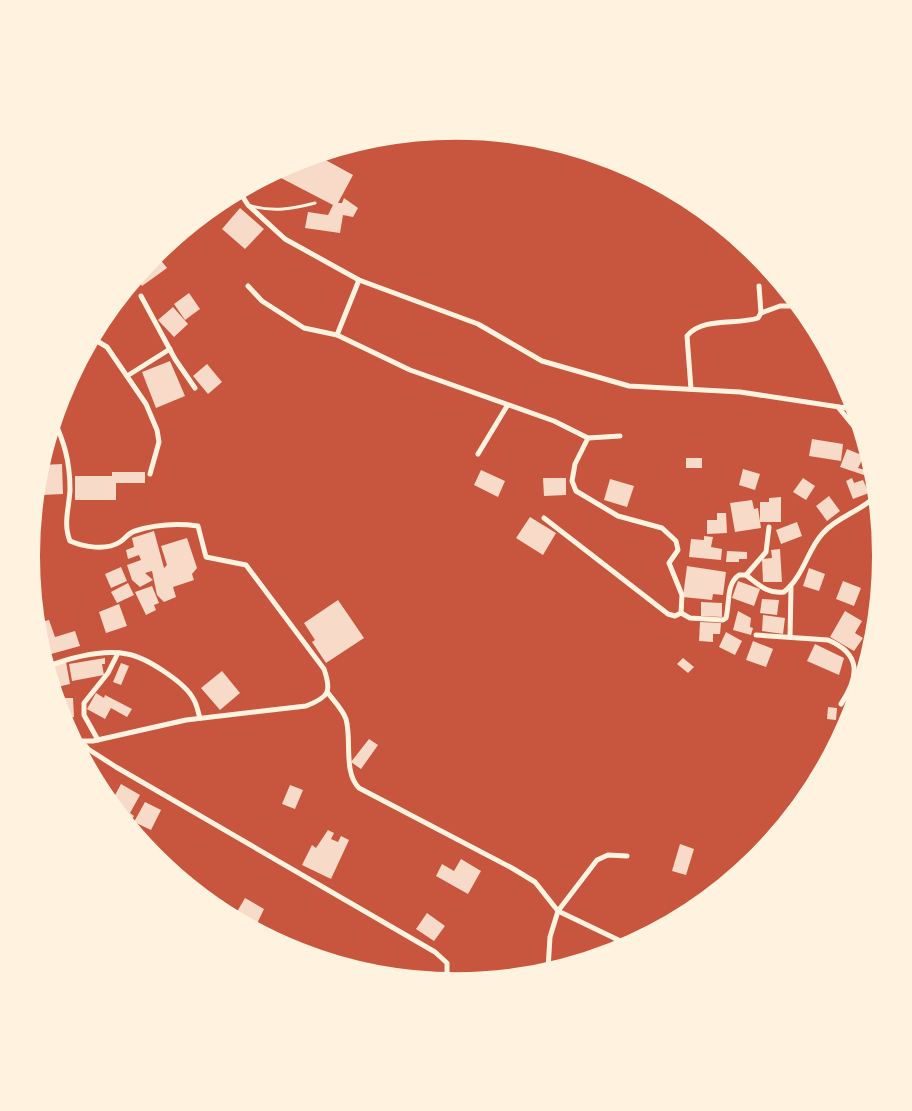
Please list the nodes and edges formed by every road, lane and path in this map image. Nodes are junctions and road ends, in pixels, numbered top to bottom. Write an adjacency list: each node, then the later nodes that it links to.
1 (243, 197): 3 (street)
2 (315, 203): 3 (lane)
3 (248, 205): 4 (street)
4 (359, 280): 10 (street); 15 (street)
5 (248, 286): 10 (street)
6 (759, 286): 9 (street)
7 (141, 296): 12 (street)
8 (792, 306): 9 (street)
9 (761, 313): 15 (street)
10 (337, 335): 16 (street)
11 (97, 341): 13 (street)
12 (171, 349): 13 (street); 14 (street)
13 (127, 376): 24 (street)
14 (195, 388)
15 (691, 389): 17 (street)
16 (507, 406): 22 (street); 23 (street)
17 (837, 407): 18 (street); 19 (street)
18 (847, 408)
19 (854, 427)
20 (58, 428): 35 (street)
21 (620, 436): 22 (street)
22 (588, 438): 30 (street)
23 (478, 454)
24 (150, 474)
25 (870, 502): 29 (street)
26 (544, 518): 30 (street)
27 (769, 527): 28 (street)
28 (746, 575): 29 (street); 30 (street)
29 (791, 586): 32 (street)
30 (681, 613)
31 (756, 635): 32 (street)
32 (790, 637): 36 (street)
33 (118, 653): 34 (street); 37 (street); 38 (street)
34 (52, 665)
35 (328, 692): 37 (street); 42 (street)
36 (841, 704)
37 (200, 718): 38 (street)
38 (98, 740): 39 (street)
39 (81, 741)
40 (82, 743): 45 (street)
41 (627, 856): 42 (street)
42 (558, 911): 43 (street); 44 (street)
43 (619, 940)
44 (548, 963)
45 (447, 974)

